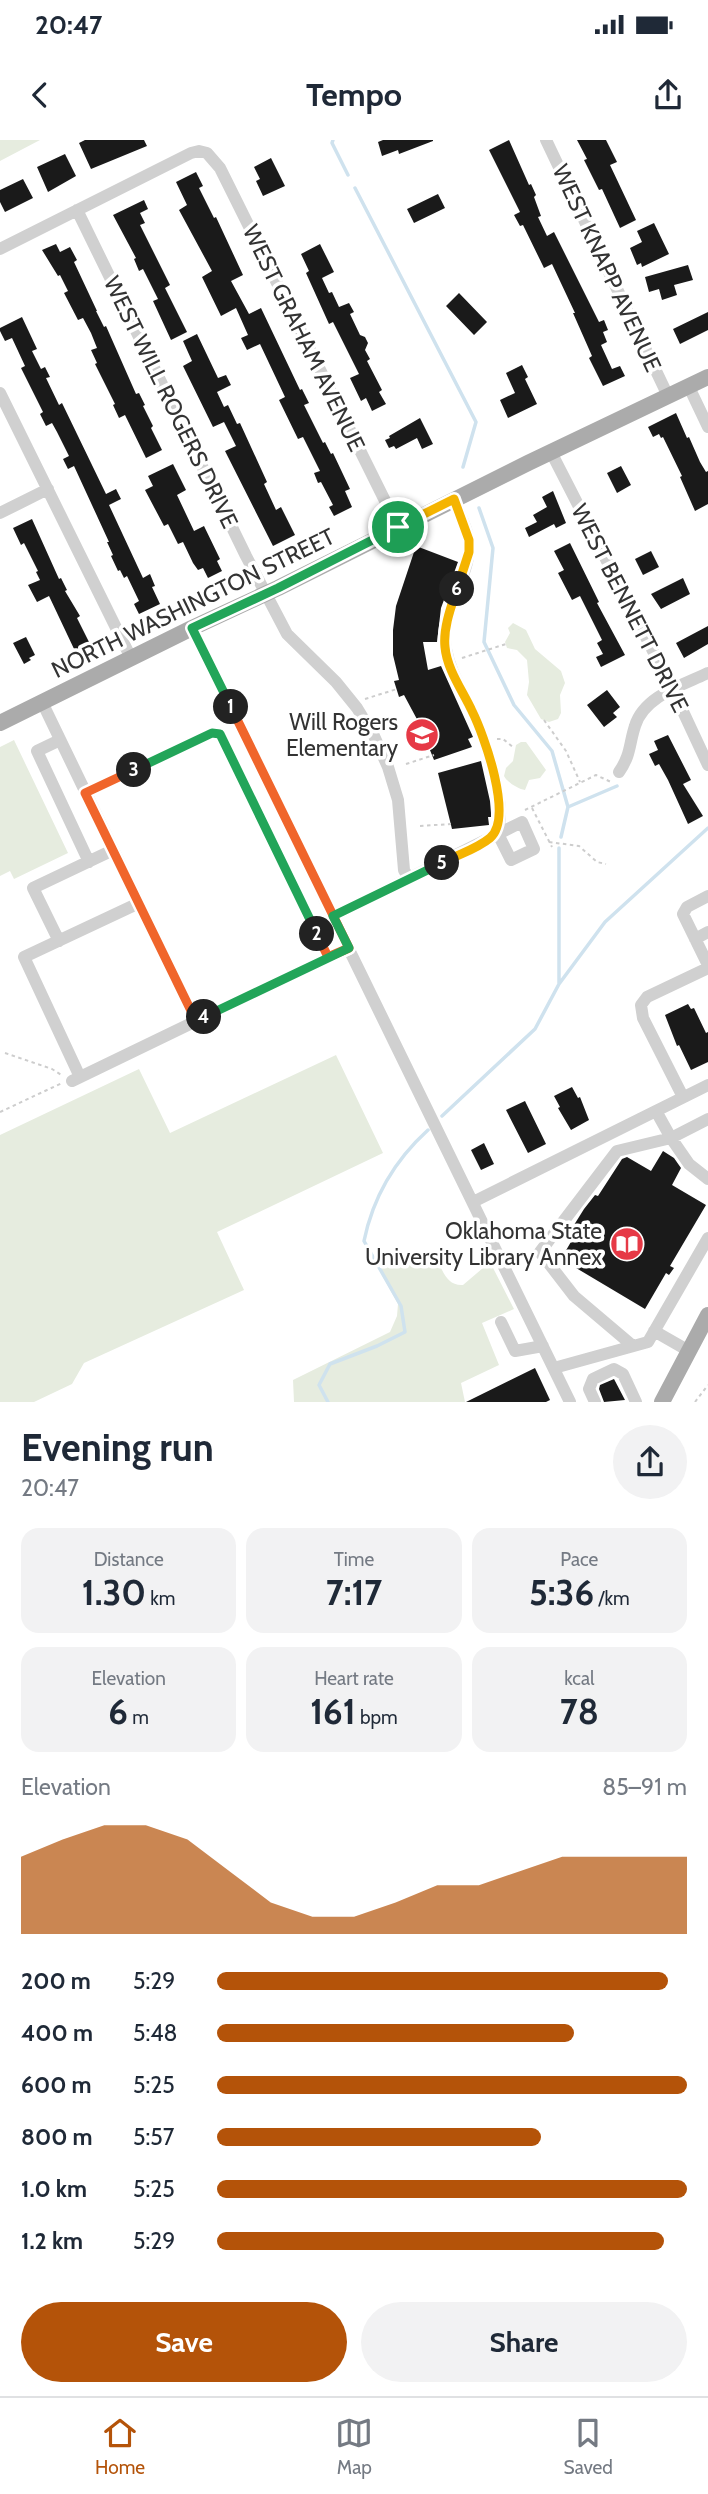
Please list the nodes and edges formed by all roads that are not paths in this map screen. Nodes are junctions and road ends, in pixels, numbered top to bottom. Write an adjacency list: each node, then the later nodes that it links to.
1 (545, 140): 7 (street, WEST KNAPP AVENUE)
2 (77, 210): 3 (street); 13 (street, WEST GRAHAM AVENUE); 14 (street, WEST WILL ROGERS DRIVE)
3 (0, 249)
4 (708, 377): 5 (main road, NORTH WASHINGTON STREET)
5 (689, 387): 7 (main road, NORTH WASHINGTON STREET); 8 (street, WEST KNAPP AVENUE)
6 (0, 393): 10 (street)
7 (668, 396): 9 (main road, NORTH WASHINGTON STREET)
8 (708, 427)
9 (551, 452): 11 (main road, NORTH WASHINGTON STREET); 18 (street, WEST BENNETT DRIVE)
10 (48, 489): 12 (street); 16 (street)
11 (454, 499): 13 (main road, NORTH WASHINGTON STREET); 27 (street)
12 (0, 513)
13 (398, 527): 14 (main road, NORTH WASHINGTON STREET)
14 (267, 594): 15 (main road, NORTH WASHINGTON STREET); 27 (street, WEST WILL ROGERS DRIVE)
15 (192, 628): 16 (main road, NORTH WASHINGTON STREET); 30 (street)
16 (131, 658): 19 (main road, NORTH WASHINGTON STREET)
17 (708, 673): 18 (street)
18 (673, 690): 22 (street, WEST BENNETT DRIVE); 23 (street)
19 (42, 702): 20 (main road, NORTH WASHINGTON STREET); 21 (street)
20 (0, 723)
21 (60, 740): 24 (street); 26 (street)
22 (708, 765)
23 (619, 777)
24 (85, 793): 25 (street); 35 (street)
25 (113, 850): 26 (street); 29 (street)
26 (89, 862): 33 (street)
27 (409, 879): 30 (street)
28 (708, 896): 32 (street)
29 (139, 903): 33 (street); 37 (street)
30 (333, 916): 34 (street)
31 (708, 932): 32 (street)
32 (695, 939): 36 (street)
33 (58, 941): 37 (street)
34 (349, 948): 35 (street); 44 (street)
35 (328, 957): 37 (street)
36 (708, 966): 39 (street)
37 (196, 1021)
38 (708, 1085): 39 (street)
39 (683, 1097): 40 (street)
40 (656, 1111): 42 (street); 44 (street)
41 (708, 1119): 42 (street)
42 (671, 1138): 43 (street); 50 (street)
43 (708, 1179)
44 (473, 1202): 49 (street)
45 (708, 1238): 48 (street)
46 (708, 1314): 51 (main road)
47 (501, 1322): 49 (street)
48 (654, 1331): 50 (street); 51 (street)
49 (543, 1346): 52 (street)
50 (633, 1346): 52 (street)
51 (689, 1351): 56 (main road)
52 (554, 1368): 53 (street)
53 (570, 1402)
54 (595, 1402): 55 (street)
55 (636, 1402)
56 (662, 1402)

